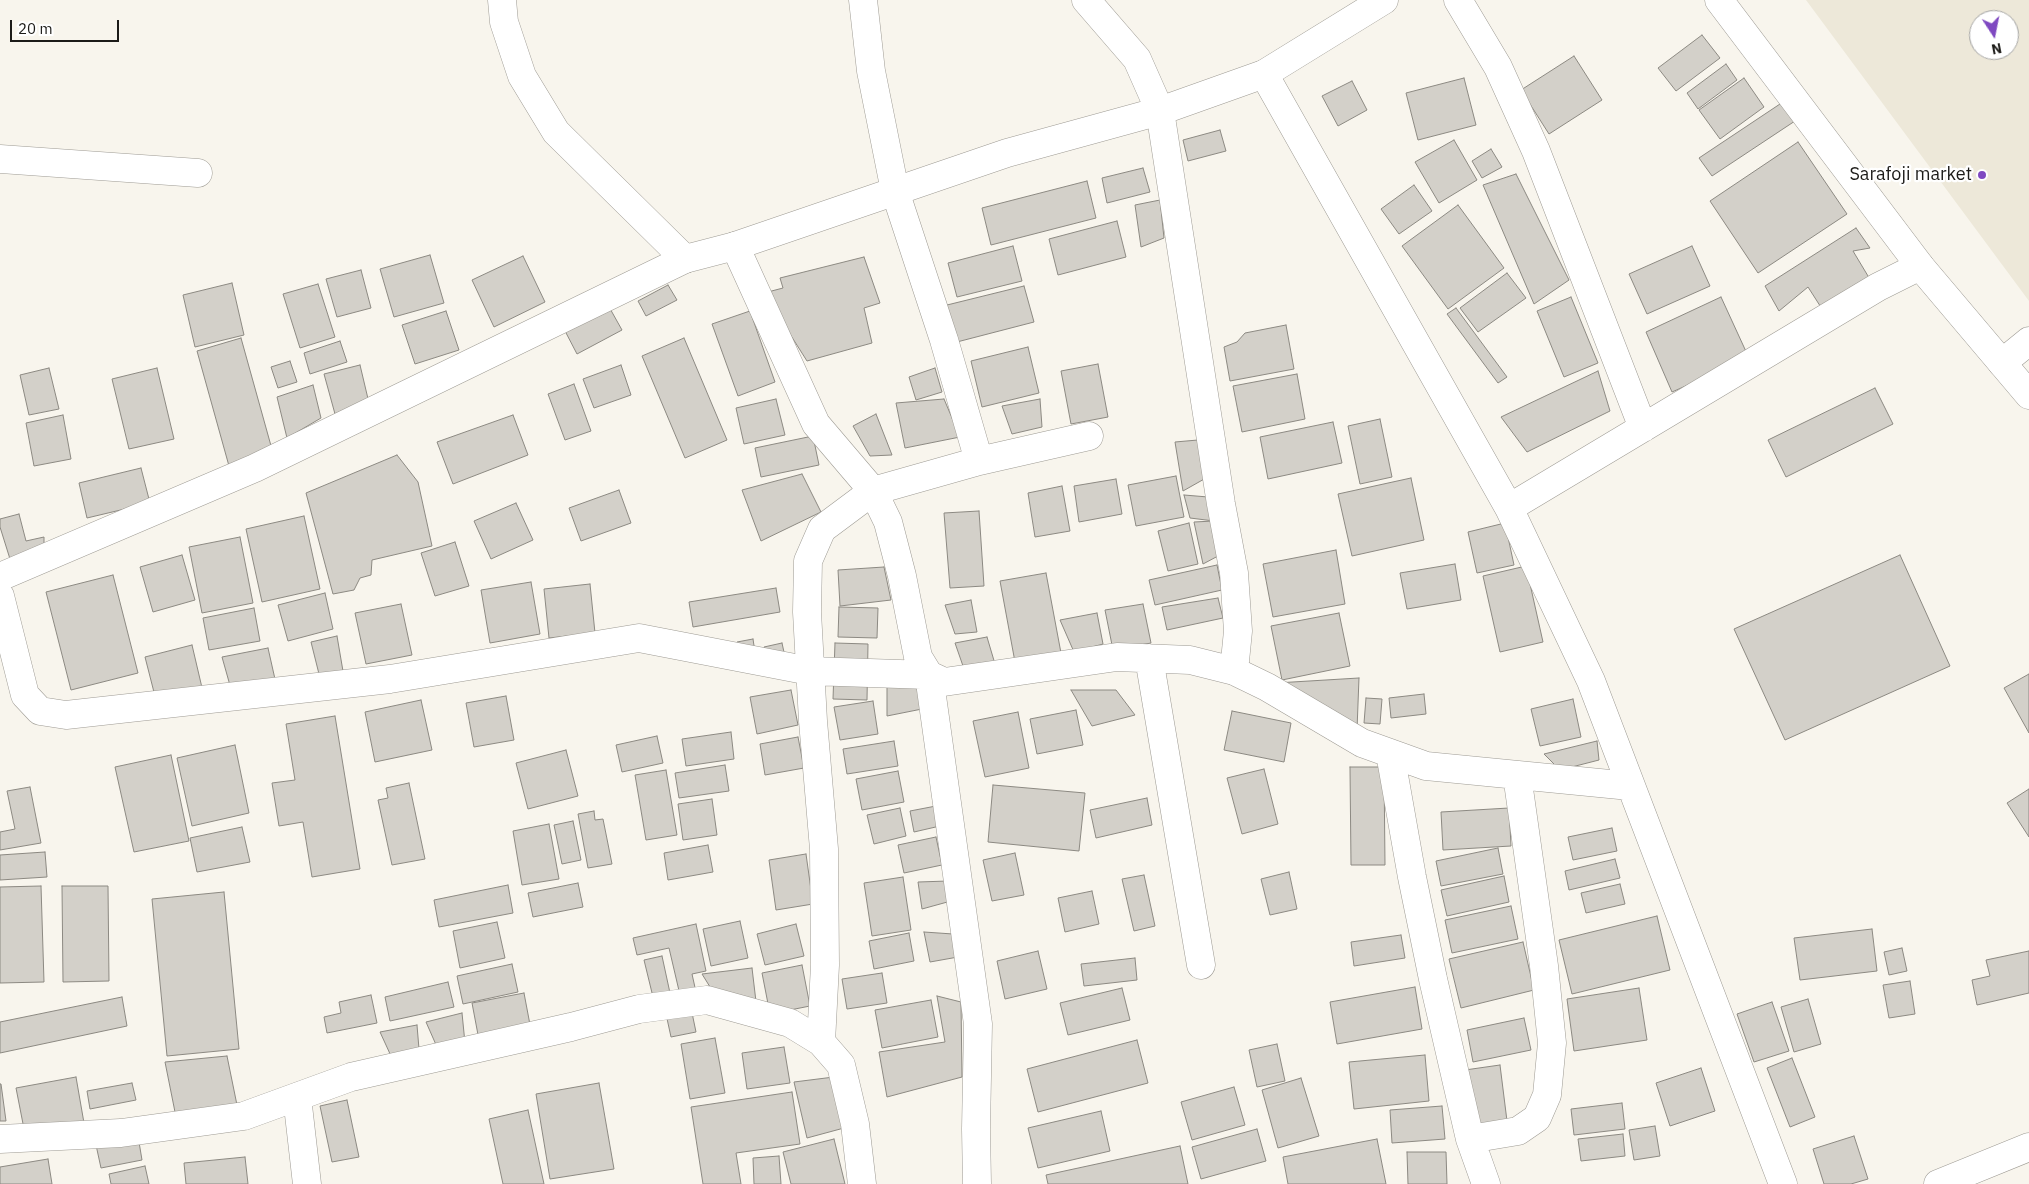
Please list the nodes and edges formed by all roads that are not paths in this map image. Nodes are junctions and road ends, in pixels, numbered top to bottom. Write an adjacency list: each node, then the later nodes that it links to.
1 (502, 0): 13 (street)
2 (863, 0): 11 (street)
3 (1086, 0): 8 (street)
4 (1384, 0): 7 (street)
5 (1458, 0): 18 (street)
6 (1719, 0): 14 (street)
7 (1264, 74): 8 (street); 22 (street)
8 (1160, 111): 11 (street); 27 (street)
9 (0, 158): 10 (street)
10 (198, 173)
11 (895, 191): 12 (street); 20 (street)
12 (735, 246): 13 (street); 21 (street)
13 (684, 259): 23 (street)
14 (1920, 266): 16 (street); 18 (street)
15 (2029, 341): 16 (street)
16 (2002, 363): 17 (street)
17 (2029, 395)
18 (1644, 428): 22 (street)
19 (1089, 436): 20 (street)
20 (979, 461): 21 (street)
21 (873, 491): 26 (street); 28 (street)
22 (1509, 508): 31 (street)
23 (0, 577)
24 (0, 596): 26 (street)
25 (1149, 658): 27 (street); 28 (street); 32 (street)
26 (810, 671): 28 (street); 33 (street)
27 (1234, 672): 29 (street)
28 (929, 675): 40 (street)
29 (1390, 753): 30 (street); 36 (street)
30 (1518, 775): 31 (street); 36 (street)
31 (1630, 786): 42 (street)
32 (1201, 965)
33 (821, 1042): 34 (street); 39 (street)
34 (297, 1097): 35 (street); 38 (street)
35 (0, 1139)
36 (1470, 1139): 41 (street)
37 (2029, 1147): 43 (street)
38 (307, 1184)
39 (862, 1184)
40 (977, 1184)
41 (1486, 1184)
42 (1783, 1184)
43 (1938, 1184)

